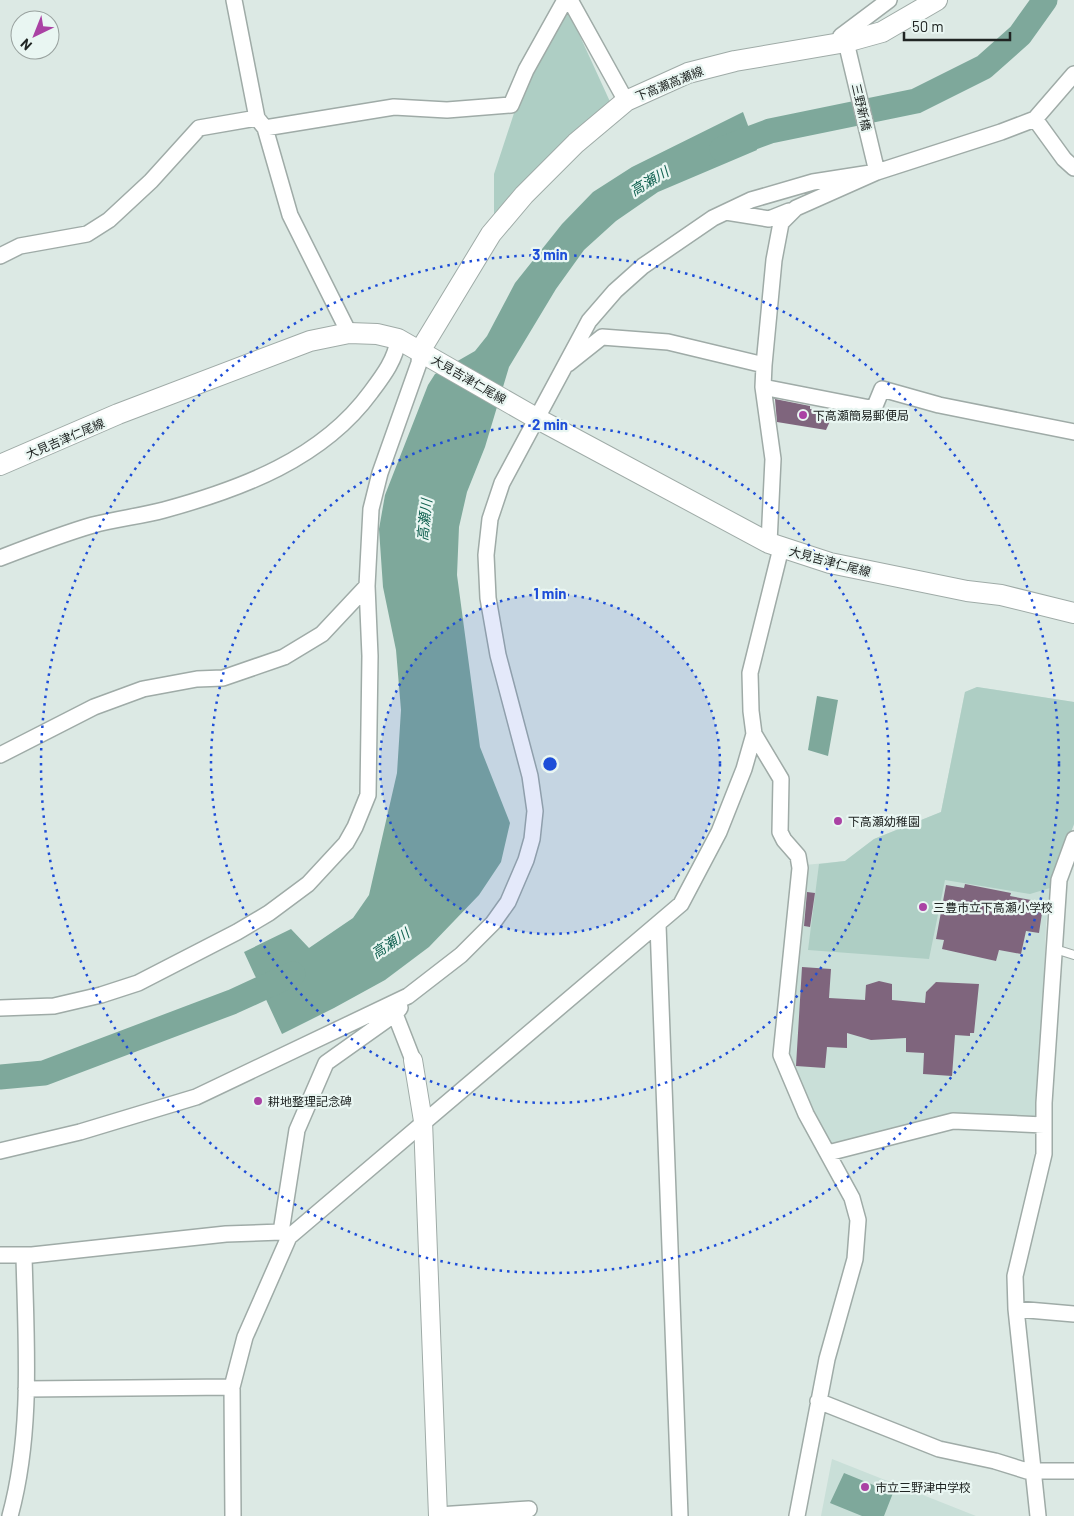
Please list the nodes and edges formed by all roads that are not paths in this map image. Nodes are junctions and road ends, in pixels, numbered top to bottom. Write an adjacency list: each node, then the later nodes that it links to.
1 (234, 0): 10 (street)
2 (565, 0): 10 (street)
3 (570, 0): 8 (street)
4 (889, 0): 6 (street)
5 (937, 0): 6 (main road, 下高瀬高瀬線)
6 (846, 42): 8 (main road, 下高瀬高瀬線); 12 (street, 三野新橋)
7 (1074, 74): 9 (street)
8 (626, 100): 18 (main road, 下高瀬高瀬線)
9 (1034, 119): 11 (street); 12 (street)
10 (261, 123): 15 (street); 16 (street)
11 (1074, 168)
12 (877, 172): 13 (street); 14 (street)
13 (796, 208): 14 (street); 19 (street)
14 (726, 212): 20 (street)
15 (0, 256)
16 (349, 333): 17 (main road, 大見吉津仁尾線); 24 (main road, 大見吉津仁尾線)
17 (398, 339): 18 (main road, 大見吉津仁尾線); 26 (street)
18 (420, 351): 22 (main road, 大見吉津仁尾線); 27 (street)
19 (764, 365): 20 (street); 21 (street)
20 (561, 369): 22 (street)
21 (764, 387): 23 (street); 25 (street)
22 (536, 418): 25 (main road, 大見吉津仁尾線); 35 (street)
23 (1074, 432)
24 (0, 465)
25 (775, 546): 28 (main road, 大見吉津仁尾線); 29 (street)
26 (0, 558)
27 (367, 586): 30 (street); 36 (street)
28 (1074, 612)
29 (754, 734): 32 (street); 42 (street)
30 (0, 755)
31 (1074, 839): 33 (street)
32 (658, 925): 39 (street); 57 (street)
33 (1054, 949): 34 (lane); 40 (street)
34 (1074, 955)
35 (408, 996): 37 (street); 41 (street)
36 (0, 1008)
37 (395, 1014): 38 (street); 43 (street)
38 (413, 1060): 39 (street)
39 (423, 1121): 43 (street); 56 (street)
40 (1044, 1125): 42 (street); 46 (street)
41 (0, 1151)
42 (828, 1153): 50 (street)
43 (285, 1234): 45 (street); 48 (street)
44 (0, 1255): 45 (street)
45 (24, 1256): 49 (street)
46 (1016, 1309): 47 (street); 51 (street)
47 (1074, 1314)
48 (232, 1387): 49 (street); 55 (street)
49 (26, 1388): 54 (street)
50 (818, 1401): 51 (street); 58 (street)
51 (1034, 1471): 52 (street); 59 (street)
52 (1074, 1471)
53 (529, 1509): 56 (street)
54 (10, 1516)
55 (233, 1516)
56 (438, 1516)
57 (680, 1516)
58 (797, 1516)
59 (1038, 1516)

